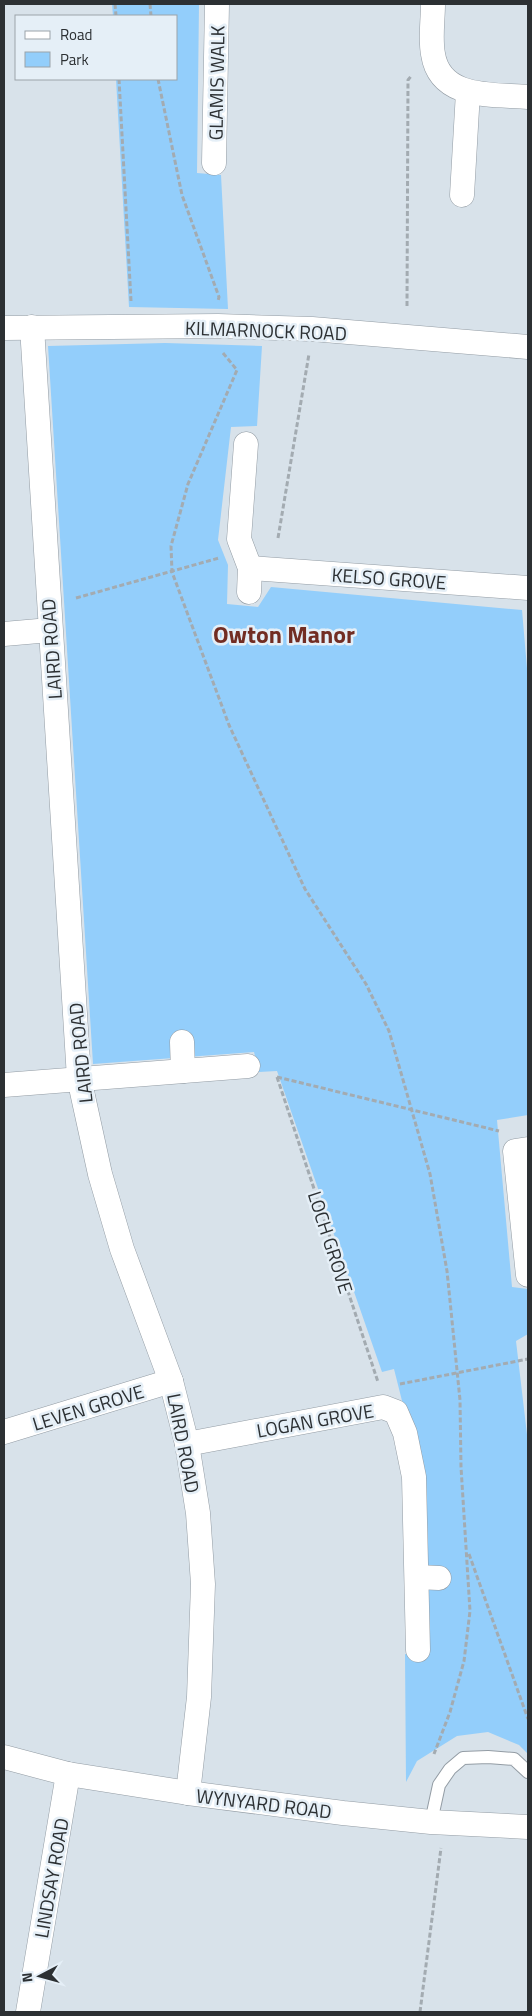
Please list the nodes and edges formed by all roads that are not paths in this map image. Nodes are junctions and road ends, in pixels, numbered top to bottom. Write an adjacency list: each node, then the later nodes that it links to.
1 (217, 4): 5 (street, GLAMIS WALK)
2 (434, 4): 3 (street)
3 (468, 92): 4 (street); 6 (street)
4 (528, 97)
5 (214, 163)
6 (462, 195)
7 (32, 327): 8 (street, KILMARNOCK ROAD); 9 (street, KILMARNOCK ROAD); 14 (street, LAIRD ROAD)
8 (4, 328)
9 (528, 347)
10 (246, 444): 11 (street)
11 (247, 560): 12 (street, KELSO GROVE); 13 (street)
12 (528, 588)
13 (249, 592)
14 (50, 630): 15 (street); 19 (street, LAIRD ROAD)
15 (4, 634)
16 (182, 1042): 18 (street)
17 (248, 1066): 18 (street)
18 (183, 1071): 19 (street)
19 (79, 1078): 20 (street); 23 (street, LAIRD ROAD)
20 (4, 1085)
21 (519, 1145): 22 (street)
22 (528, 1275)
23 (172, 1381): 24 (street, LEVEN GROVE); 25 (street, LAIRD ROAD)
24 (4, 1432)
25 (187, 1444): 26 (street, LOGAN GROVE); 30 (street, LAIRD ROAD)
26 (418, 1650)
27 (4, 1756): 29 (street, WYNYARD ROAD)
28 (528, 1772): 31 (lane)
29 (68, 1774): 30 (street, WYNYARD ROAD); 33 (street, LINDSAY ROAD)
30 (188, 1793): 31 (street, WYNYARD ROAD)
31 (438, 1822): 32 (street, WYNYARD ROAD)
32 (528, 1827)
33 (31, 2012)

